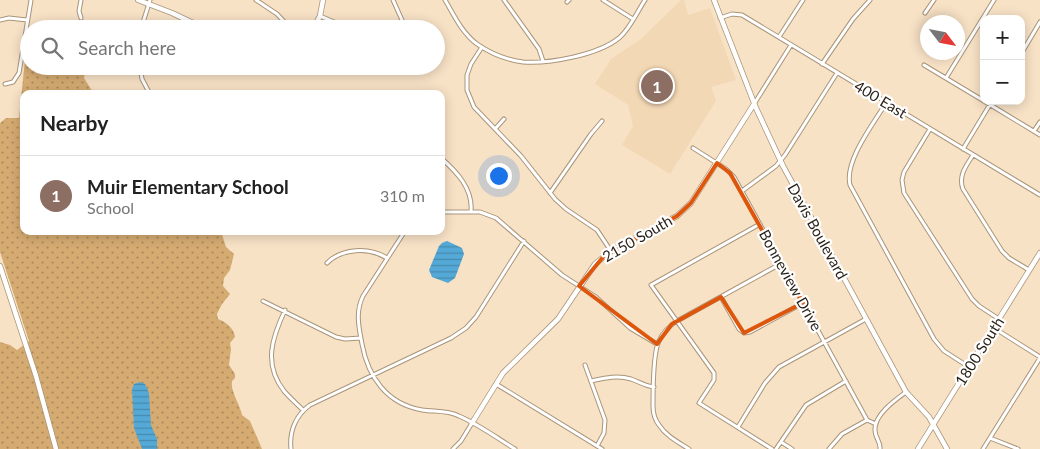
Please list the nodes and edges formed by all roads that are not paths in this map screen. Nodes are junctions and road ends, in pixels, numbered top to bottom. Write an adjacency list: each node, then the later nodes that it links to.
1 (31, 0): 23 (street)
2 (81, 0): 19 (street)
3 (138, 0): 16 (street)
4 (256, 0): 26 (street)
5 (323, 0): 18 (street)
6 (393, 0): 29 (street)
7 (445, 0): 33 (street)
8 (504, 0): 35 (street)
9 (603, 0): 21 (street)
10 (645, 0): 21 (street)
11 (714, 0): 20 (street, Davis Boulevard)
12 (803, 0): 31 (street)
13 (870, 0): 36 (street)
14 (934, 0): 17 (street)
15 (994, 0): 41 (street)
16 (149, 2): 24 (street); 25 (street)
17 (926, 12)
18 (320, 16): 27 (street); 28 (street)
19 (81, 18)
20 (720, 18): 31 (street, 400 East); 46 (street, Davis Boulevard)
21 (633, 19): 35 (street)
22 (0, 20): 23 (street)
23 (27, 20)
24 (144, 20)
25 (187, 20)
26 (283, 20)
27 (318, 20)
28 (329, 20)
29 (402, 20)
30 (1040, 22): 34 (street)
31 (778, 37): 32 (street, 400 East)
32 (791, 45): 36 (street, 400 East); 46 (street, 2150 South)
33 (482, 47): 35 (street); 52 (street)
34 (1025, 47)
35 (543, 60)
36 (822, 64): 39 (street, 400 East)
37 (924, 65): 41 (street)
38 (20, 73): 42 (street)
39 (837, 73): 45 (street, 400 East); 59 (street)
40 (141, 75): 43 (street)
41 (946, 78): 44 (street)
42 (4, 84)
43 (148, 90)
44 (980, 99)
45 (886, 103): 53 (street, 400 East); 91 (street)
46 (754, 104): 59 (street, Davis Boulevard); 61 (street, 2150 South)
47 (990, 105): 57 (street)
48 (994, 105): 54 (street)
49 (504, 119): 52 (street)
50 (602, 121): 63 (street)
51 (1040, 122): 54 (street)
52 (495, 128): 63 (street)
53 (930, 129): 57 (street, 400 East); 83 (street)
54 (1034, 131): 55 (street)
55 (1040, 135)
56 (693, 148): 61 (street, Bonneview Drive)
57 (963, 150): 58 (street, 400 East)
58 (973, 155): 64 (street, 400 East); 76 (street)
59 (780, 161): 62 (street); 82 (street, Davis Boulevard)
60 (445, 163): 65 (street)
61 (717, 163): 62 (street, Bonneview Drive); 70 (street, 2150 South)
62 (742, 191): 67 (street, Bonneview Drive)
63 (550, 193): 70 (street)
64 (1040, 195)
65 (471, 211): 66 (street); 69 (street)
66 (445, 212)
67 (760, 224): 73 (street, Bonneview Drive); 84 (street)
68 (402, 235): 72 (street)
69 (524, 241): 77 (street); 92 (street)
70 (612, 251): 77 (street, 2150 South)
71 (1040, 253): 76 (street, 1800 South)
72 (387, 258): 74 (street); 86 (street)
73 (782, 263): 78 (street); 80 (street, Bonneview Drive)
74 (327, 264)
75 (0, 266): 107 (street)
76 (1029, 270): 83 (street, 1800 South)
77 (579, 286): 88 (street); 95 (street, 2150 South)
78 (721, 297): 80 (street); 84 (street)
79 (263, 301): 81 (street)
80 (803, 302): 87 (street, Bonneview Drive)
81 (285, 310): 86 (street); 98 (street)
82 (866, 319): 87 (street); 97 (street, Davis Boulevard)
83 (999, 319): 85 (street, 1800 South)
84 (677, 321): 88 (street); 103 (street)
85 (994, 328): 89 (street); 91 (street, 1800 South)
86 (361, 338): 92 (street)
87 (824, 342): 94 (street, Bonneview Drive); 103 (street)
88 (657, 344): 96 (street)
89 (1040, 357): 104 (street)
90 (585, 365): 93 (street)
91 (969, 367): 102 (street, 1800 South)
92 (371, 375): 98 (street); 100 (street)
93 (591, 381): 96 (street); 106 (street)
94 (846, 381): 99 (street, Bonneview Drive); 105 (street)
95 (496, 384): 100 (street, 2150 South); 106 (street)
96 (654, 387): 112 (street)
97 (906, 392): 101 (street); 102 (street, Davis Boulevard)
98 (303, 410): 108 (street)
99 (867, 420): 101 (street); 116 (street)
100 (472, 423): 109 (street); 110 (street)
101 (876, 424): 117 (street)
102 (934, 424): 118 (street, 1800 South); 119 (street, Davis Boulevard)
103 (738, 428): 113 (street)
104 (990, 438): 120 (street); 121 (street)
105 (781, 442): 114 (street); 115 (street)
106 (597, 446): 111 (street)
107 (56, 449)
108 (290, 449)
109 (453, 449)
110 (515, 449)
111 (602, 449)
112 (689, 449)
113 (772, 449)
114 (776, 449)
115 (792, 449)
116 (829, 449)
117 (880, 449)
118 (918, 449)
119 (947, 449)
120 (983, 449)
121 (1018, 449)

